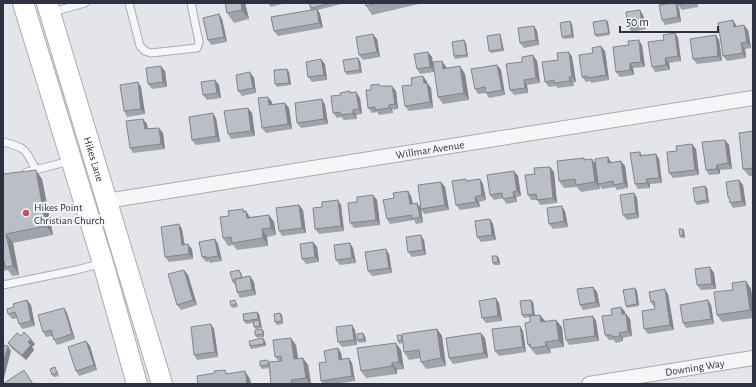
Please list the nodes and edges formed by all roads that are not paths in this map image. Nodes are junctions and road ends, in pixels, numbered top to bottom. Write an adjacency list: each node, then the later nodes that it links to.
1 (23, 3): 8 (main road, Hikes Lane)
2 (85, 3): 5 (lane)
3 (129, 3): 4 (lane)
4 (191, 3)
5 (48, 8): 11 (main road, Hikes Lane)
6 (753, 98): 11 (street, Willmar Avenue)
7 (3, 142): 9 (lane)
8 (70, 160): 9 (lane); 12 (main road, Hikes Lane)
9 (36, 170): 10 (lane)
10 (18, 173)
11 (106, 201): 16 (main road, Hikes Lane)
12 (103, 263): 13 (lane); 15 (main road, Hikes Lane)
13 (3, 284)
14 (753, 358): 17 (street, Downing Way)
15 (137, 384)
16 (162, 384)
17 (589, 384)

